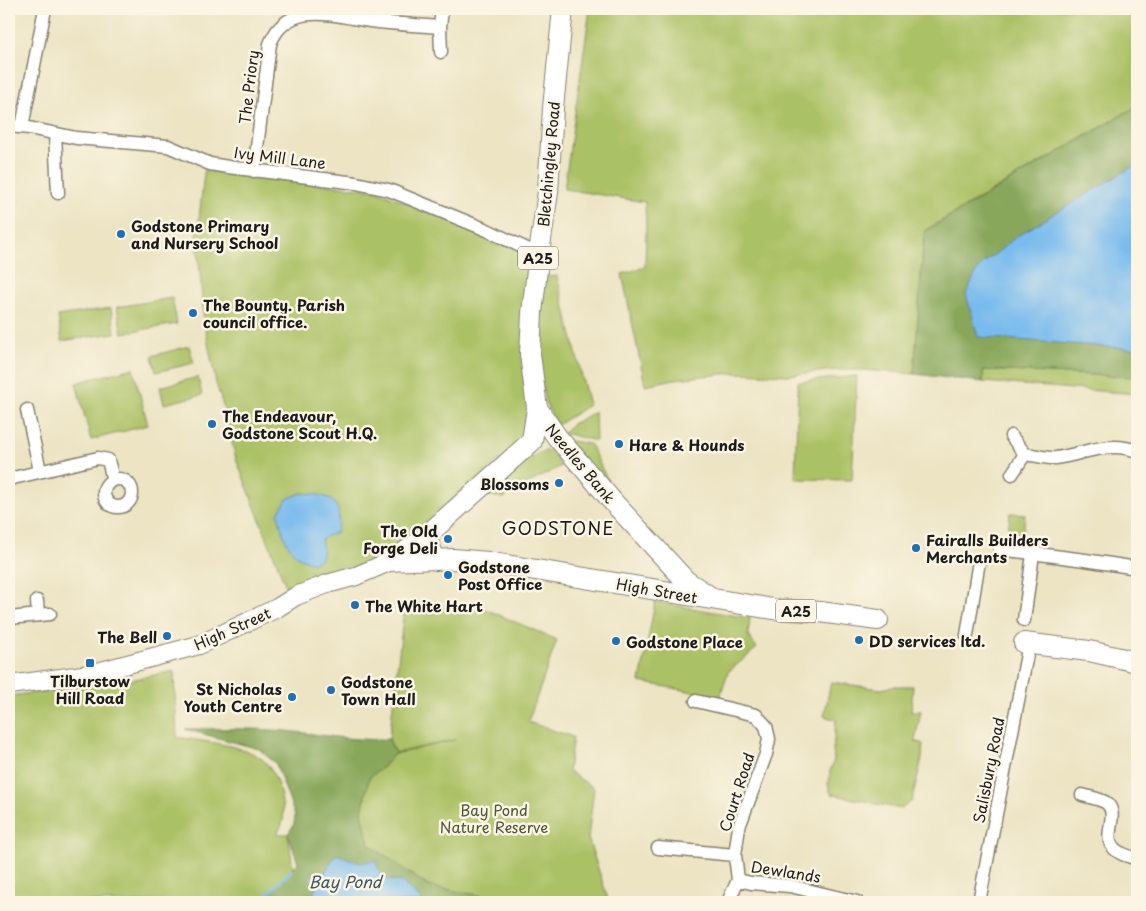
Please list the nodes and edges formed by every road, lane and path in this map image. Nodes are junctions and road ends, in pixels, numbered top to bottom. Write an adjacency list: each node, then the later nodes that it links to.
1 (45, 9): 6 (street)
2 (442, 9): 4 (street)
3 (563, 9): 10 (main road, Bletchingley Road / A25)
4 (440, 27): 5 (street); 8 (street, The Priory)
5 (441, 52)
6 (15, 126): 7 (street, Ivy Mill Lane)
7 (55, 134): 8 (street, Ivy Mill Lane); 9 (street)
8 (254, 171): 10 (street, Ivy Mill Lane)
9 (58, 193)
10 (539, 253): 11 (main road, Bletchingley Road / A25)
11 (537, 408): 14 (main road, A25); 15 (main road, Needles Bank)
12 (26, 410): 18 (street)
13 (1011, 436): 17 (street)
14 (532, 441): 15 (main road); 22 (main road)
15 (566, 448): 29 (main road, Needles Bank)
16 (1137, 451): 17 (street)
17 (1025, 454): 19 (street)
18 (40, 471): 20 (street); 21 (street)
19 (1012, 474)
20 (9, 479)
21 (113, 480)
22 (425, 536): 25 (main road); 27 (main road)
23 (1000, 549): 24 (street)
24 (1033, 554): 28 (street); 35 (street)
25 (436, 560): 27 (main road); 30 (main road, High Street / A25)
26 (978, 561): 36 (street)
27 (388, 562): 40 (main road, High Street)
28 (1137, 568)
29 (680, 575): 30 (main road); 31 (main road, Needles Bank)
30 (664, 591): 31 (main road, High Street / A25)
31 (714, 599): 34 (main road, High Street / A25)
32 (37, 601): 33 (street)
33 (9, 618)
34 (878, 620)
35 (1024, 620)
36 (967, 635)
37 (1027, 644): 38 (main road); 50 (street, Salisbury Road)
38 (1137, 662)
39 (9, 677): 40 (street)
40 (9, 684)
41 (696, 702): 44 (street, Court Road)
42 (1082, 796): 45 (street)
43 (658, 848): 44 (street)
44 (735, 855): 46 (street, Dewlands)
45 (1137, 859)
46 (738, 880): 47 (street, Dewlands); 48 (street, Dewlands)
47 (828, 898): 49 (street, Dewlands)
48 (728, 902)
49 (858, 902)
50 (979, 902)

